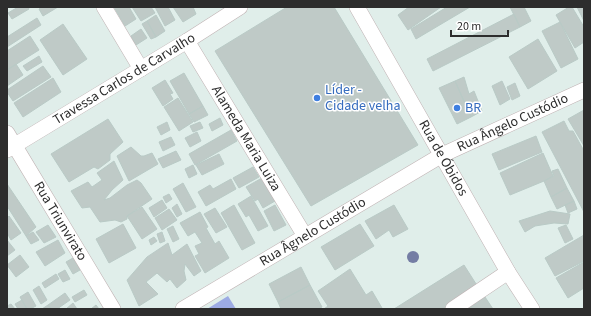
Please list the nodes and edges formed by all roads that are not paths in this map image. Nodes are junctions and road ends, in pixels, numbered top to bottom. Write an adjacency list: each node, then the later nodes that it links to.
1 (104, 7): 5 (street)
2 (240, 7): 4 (street, Travessa Carlos de Carvalho)
3 (357, 7): 8 (street, Rua de Óbidos)
4 (188, 41): 5 (street, Travessa Carlos de Carvalho); 9 (street, Alameda Maria Luiza)
5 (141, 69): 7 (street, Travessa Carlos de Carvalho)
6 (584, 90): 8 (street, Rua Ângelo Custódio)
7 (10, 143): 11 (street, Rua Triunvirato)
8 (442, 155): 9 (street, Rua Âgnelo Custódio); 10 (street, Rua de Óbidos)
9 (305, 236): 12 (street, Rua Âgnelo Custódio)
10 (508, 272): 13 (street); 14 (street, Rua de Óbidos)
11 (113, 309)
12 (184, 309)
13 (453, 309)
14 (532, 309)

